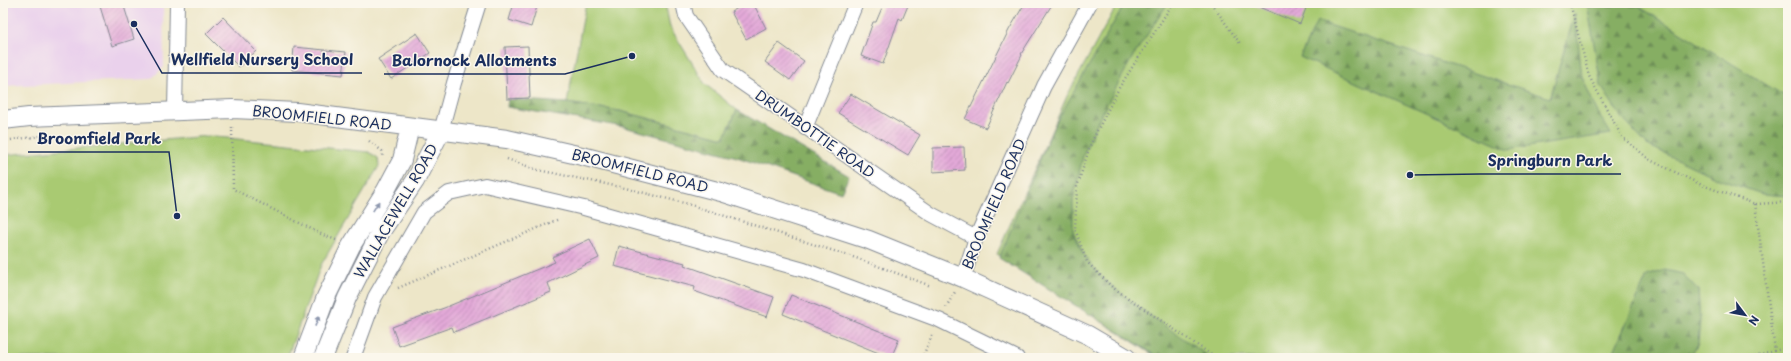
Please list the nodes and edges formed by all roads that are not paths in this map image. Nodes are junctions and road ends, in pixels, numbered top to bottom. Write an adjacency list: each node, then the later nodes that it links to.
1 (176, 3): 6 (street)
2 (478, 3): 10 (street)
3 (683, 3): 9 (street, DRUMBOTTIE ROAD)
4 (856, 3): 9 (street)
5 (1090, 3): 11 (street, BROOMFIELD ROAD)
6 (175, 111): 7 (street, BROOMFIELD ROAD); 8 (street, BROOMFIELD ROAD)
7 (3, 120)
8 (410, 127): 10 (street, BROOMFIELD ROAD); 14 (street, WALLACEWELL ROAD, one-way to 8)
9 (805, 128): 11 (street, DRUMBOTTIE ROAD)
10 (441, 131): 12 (street, BROOMFIELD ROAD); 15 (street, WALLACEWELL ROAD)
11 (976, 238): 12 (street, BROOMFIELD ROAD)
12 (963, 278): 13 (street)
13 (1108, 353): 18 (street)
14 (303, 358)
15 (323, 358)
16 (353, 358): 17 (street, WALLACEWELL ROAD)
17 (1016, 358)
18 (1127, 358)

